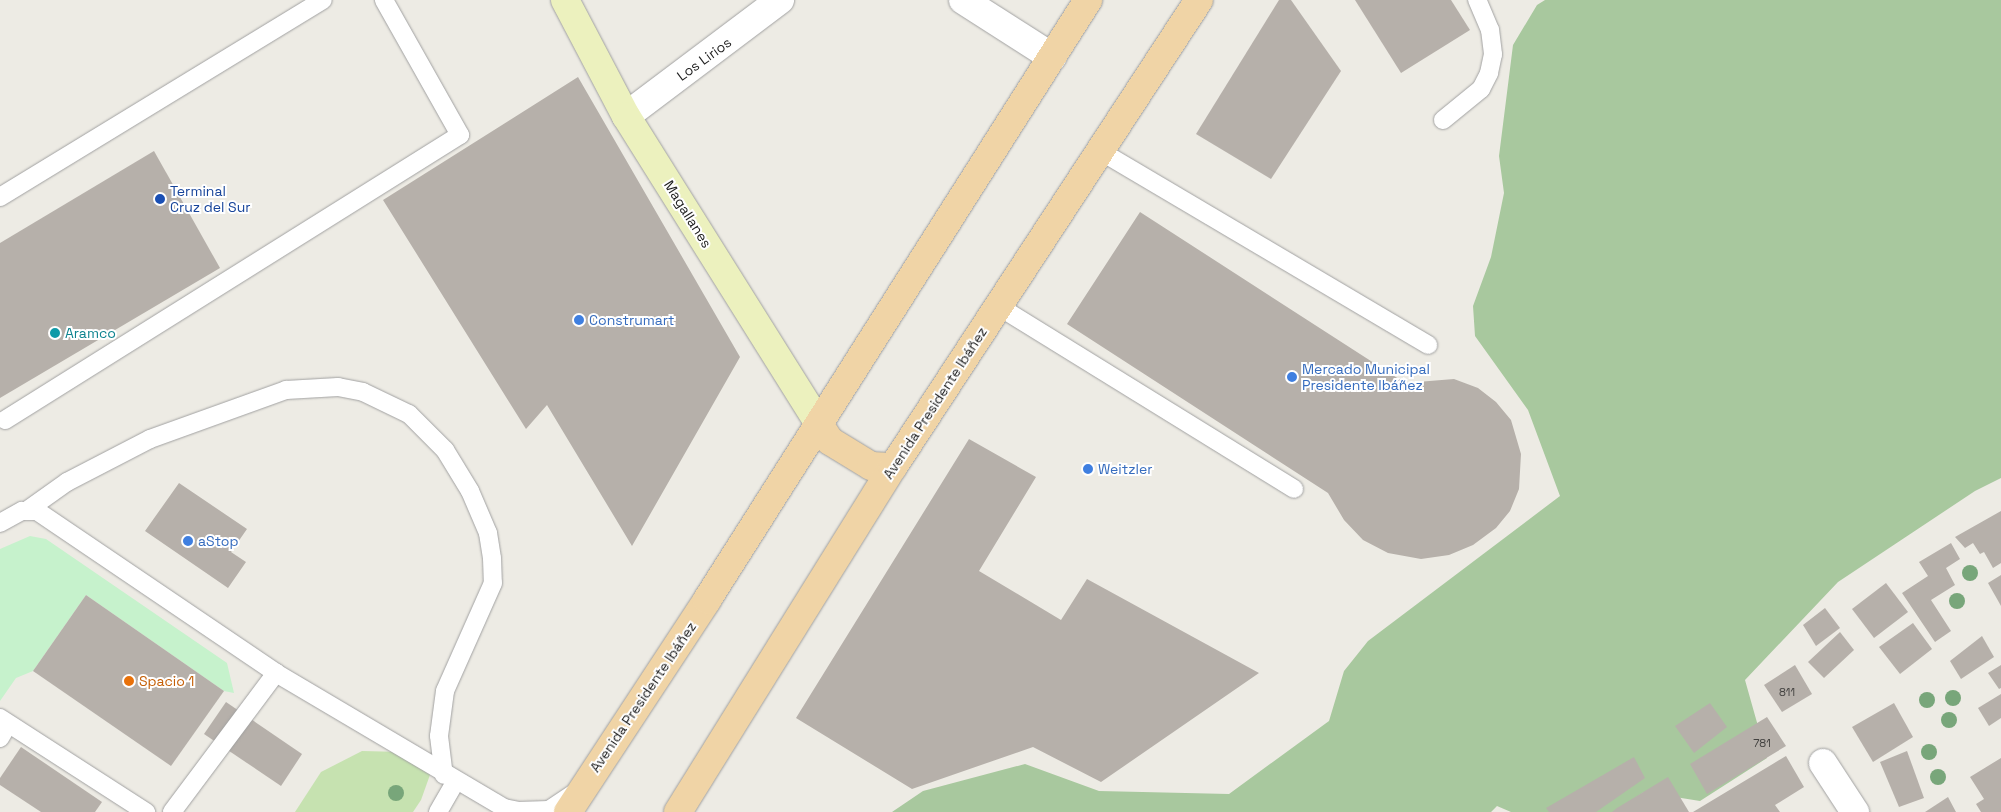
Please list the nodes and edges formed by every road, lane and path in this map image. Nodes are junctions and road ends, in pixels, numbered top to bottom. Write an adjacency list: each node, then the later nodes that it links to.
1 (323, 0): 13 (lane)
2 (384, 0): 16 (lane)
3 (565, 0): 10 (street, Magallanes)
4 (780, 0): 10 (street, Los Lirios)
5 (963, 0): 9 (street)
6 (1088, 0): 9 (main road, Avenida Presidente Ibáñez)
7 (1199, 0): 12 (main road, Avenida Presidente Ibáñez)
8 (1477, 0): 11 (lane)
9 (1052, 57): 17 (main road, Avenida Presidente Ibáñez)
10 (626, 116): 17 (street, Magallanes)
11 (1443, 120)
12 (1102, 152): 14 (main road, Avenida Presidente Ibáñez); 15 (lane)
13 (0, 197)
14 (998, 306): 18 (main road, Avenida Presidente Ibáñez); 19 (lane)
15 (1428, 345)
16 (4, 420)
17 (818, 424): 18 (main road); 26 (main road, Avenida Presidente Ibáñez)
18 (893, 467): 30 (main road, Avenida Presidente Ibáñez)
19 (1294, 490)
20 (29, 509): 21 (lane); 22 (lane); 25 (lane)
21 (0, 523)
22 (276, 674): 25 (lane); 28 (lane)
23 (3, 727): 27 (lane)
24 (1823, 763): 31 (street)
25 (450, 778): 26 (lane); 29 (lane)
26 (575, 801)
27 (146, 812)
28 (172, 812)
29 (438, 812)
30 (678, 812)
31 (1854, 812)

